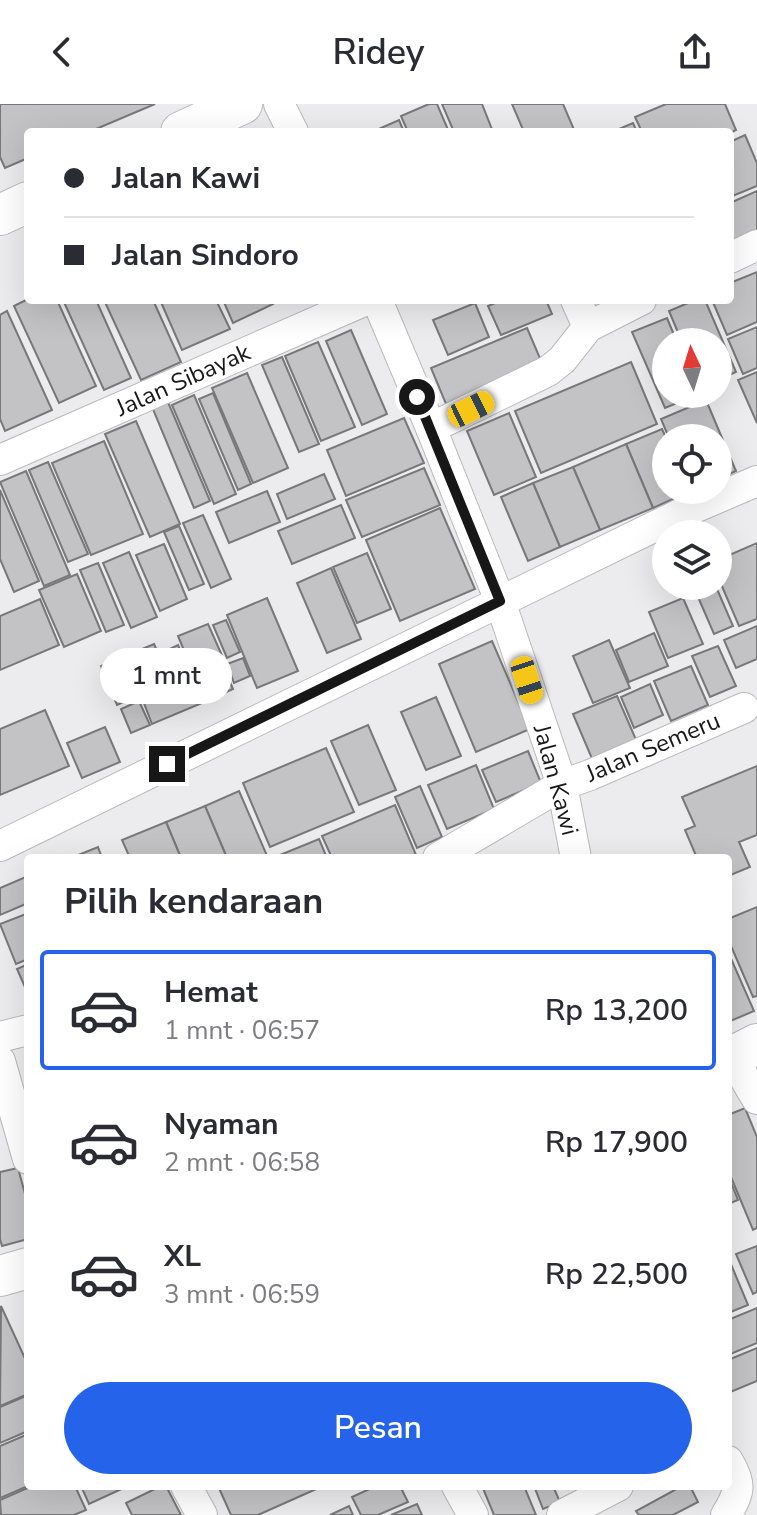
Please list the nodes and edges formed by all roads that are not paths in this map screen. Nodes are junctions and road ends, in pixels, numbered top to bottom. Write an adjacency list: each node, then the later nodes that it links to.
1 (279, 104): 4 (street)
2 (227, 107): 3 (main road)
3 (188, 128)
4 (291, 128)
5 (24, 204): 6 (main road)
6 (0, 215)
7 (757, 245): 8 (street)
8 (734, 256)
9 (357, 304): 14 (street, Jalan Sibayak)
10 (379, 304): 13 (street, Jalan Kawi)
11 (624, 304): 12 (street)
12 (582, 314): 13 (street)
13 (431, 428): 16 (street, Jalan Kawi)
14 (0, 460)
15 (757, 481): 16 (street)
16 (500, 601): 18 (street, Jalan Kawi); 19 (street)
17 (744, 708): 18 (street, Jalan Semeru)
18 (562, 785): 20 (street, Jalan Semeru); 21 (street, Jalan Kawi)
19 (0, 846)
20 (445, 854)
21 (575, 854)
22 (24, 1031): 23 (street)
23 (0, 1037)
24 (739, 1053): 26 (street)
25 (0, 1061): 27 (street)
26 (757, 1099)
27 (24, 1142)
28 (24, 1269): 29 (main road)
29 (0, 1276)
30 (732, 1470): 37 (street)
31 (188, 1490): 34 (street)
32 (459, 1490): 35 (street)
33 (610, 1490): 36 (street)
34 (202, 1515)
35 (473, 1515)
36 (562, 1515)
37 (726, 1515)

